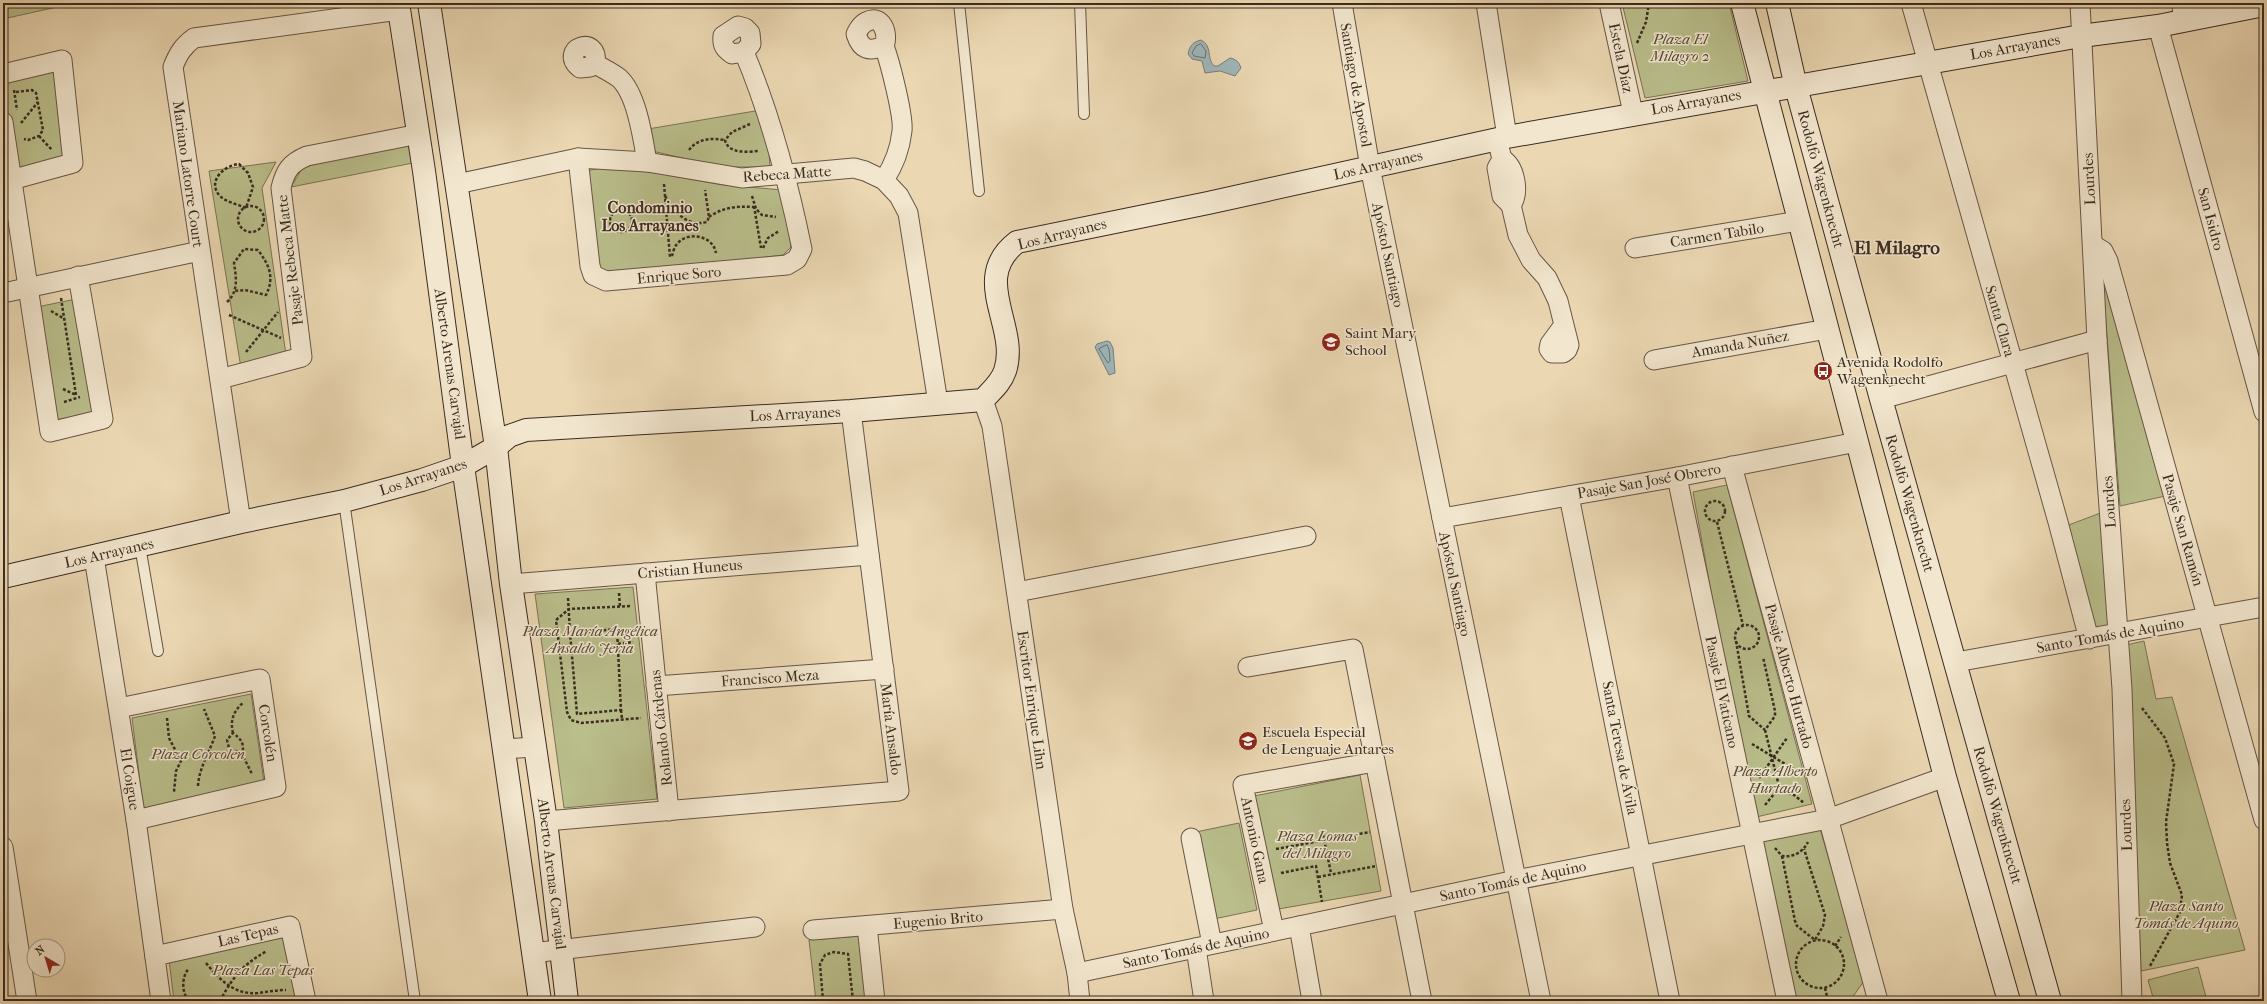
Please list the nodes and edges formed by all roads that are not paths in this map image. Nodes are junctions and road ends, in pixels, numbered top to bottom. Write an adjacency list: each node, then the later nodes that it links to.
1 (429, 3): 34 (street, Alberto Arenas Carvajal)
2 (959, 3): 35 (lane)
3 (1080, 3): 24 (lane)
4 (1342, 3): 30 (street, Santiago de Apostol)
5 (1486, 3): 27 (street)
6 (1609, 3): 23 (street, Estela Díaz)
7 (1742, 3): 22 (street)
8 (1777, 3): 21 (street, Rodolfo Wagenknecht)
9 (1911, 3): 18 (street, Santa Clara)
10 (2080, 3): 15 (street, Lourdes)
11 (2264, 5): 13 (street, Los Arrayanes)
12 (398, 7): 26 (street, Alberto Arenas Carvajal); 39 (street, Mariano Latorre Court)
13 (2182, 12): 14 (street, Los Arrayanes)
14 (2158, 26): 15 (street, Los Arrayanes); 53 (street, San Isidro)
15 (2081, 36): 18 (street, Los Arrayanes); 37 (street, Lourdes)
16 (884, 46): 33 (street)
17 (744, 52): 31 (street, Enrique Soro)
18 (1926, 63): 21 (street, Los Arrayanes); 47 (street, Santa Clara)
19 (595, 64): 29 (street)
20 (3, 74): 32 (street)
21 (1796, 86): 22 (street, Los Arrayanes); 49 (street, Rodolfo Wagenknecht)
22 (1764, 91): 23 (street, Los Arrayanes); 36 (street)
23 (1633, 113): 27 (street, Los Arrayanes)
24 (1084, 114)
25 (13, 118): 32 (street)
26 (419, 134): 48 (street, Pasaje Rebeca Matte); 56 (street, Alberto Arenas Carvajal)
27 (1502, 145): 30 (street, Los Arrayanes); 43 (street)
28 (578, 158): 29 (street, Rebeca Matte); 31 (street, Enrique Soro); 34 (street, Rebeca Matte)
29 (655, 164): 31 (street, Rebeca Matte)
30 (1370, 167): 50 (street, Los Arrayanes); 61 (street, Apóstol Santiago)
31 (784, 176): 33 (street, Rebeca Matte)
32 (11, 180): 41 (street)
33 (884, 180): 51 (street, Rebeca Matte)
34 (457, 184): 55 (street, Alberto Arenas Carvajal)
35 (979, 191)
36 (1799, 221): 38 (street, Carmen Tabilo); 44 (street)
37 (2093, 245): 45 (street, Lourdes); 72 (street, Pasaje San Ramón)
38 (1635, 248)
39 (200, 251): 40 (street); 48 (street, Mariano Latorre Court)
40 (78, 276): 41 (street); 41 (street)
41 (27, 287): 42 (street)
42 (3, 293)
43 (1564, 325)
44 (1827, 329): 46 (street, Amanda Nuñez); 54 (street)
45 (2097, 340): 47 (street); 73 (street, Lourdes)
46 (1654, 360)
47 (2012, 364): 49 (street); 74 (street, Santa Clara)
48 (220, 379): 62 (street, Mariano Latorre Court)
49 (1881, 399): 76 (street, Rodolfo Wagenknecht)
50 (983, 400): 51 (street, Los Arrayanes); 70 (street, Escritor Enrique Lihn)
51 (938, 403): 52 (street, Los Arrayanes)
52 (850, 411): 55 (street, Los Arrayanes); 65 (street, María Ansaldo)
53 (2264, 412)
54 (1857, 442): 57 (street, Pasaje San José Obrero); 84 (street)
55 (496, 447): 56 (street, Los Arrayanes); 69 (street, Alberto Arenas Carvajal)
56 (463, 466): 60 (street, Los Arrayanes); 82 (street, Alberto Arenas Carvajal)
57 (1732, 466): 58 (street, Pasaje San José Obrero); 86 (street, Pasaje Alberto Hurtado)
58 (1677, 477): 59 (street, Pasaje San José Obrero); 90 (street, Pasaje El Vaticano)
59 (1570, 496): 61 (street, Pasaje San José Obrero); 93 (street, Santa Teresa de Ávila)
60 (344, 501): 62 (street, Los Arrayanes); 110 (lane)
61 (1442, 518): 94 (street, Apóstol Santiago)
62 (241, 522): 64 (street, Los Arrayanes)
63 (1306, 536): 70 (street)
64 (140, 546): 66 (street, Los Arrayanes); 75 (lane)
65 (869, 554): 67 (street, Cristian Huneus); 78 (street, María Ansaldo)
66 (94, 557): 68 (street, Los Arrayanes); 80 (street, El Coigue)
67 (645, 573): 69 (street, Cristian Huneus); 79 (street, Rolando Cárdenas)
68 (3, 577)
69 (511, 584): 81 (street, Alberto Arenas Carvajal)
70 (1016, 592): 96 (street, Escritor Enrique Lihn)
71 (2264, 607): 72 (street, Santo Tomás de Aquino)
72 (2207, 618): 73 (street, Santo Tomás de Aquino); 88 (street, Pasaje San Ramón)
73 (2117, 634): 74 (street, Santo Tomás de Aquino); 124 (street, Lourdes)
74 (2089, 639): 76 (street, Santo Tomás de Aquino)
75 (158, 651)
76 (1956, 662): 123 (street, Rodolfo Wagenknecht)
77 (1248, 667): 83 (street)
78 (884, 669): 79 (street, Francisco Meza); 85 (street, María Ansaldo)
79 (656, 686): 85 (street, Rolando Cárdenas)
80 (119, 708): 87 (street, El Coigue); 87 (street, Corcolén)
81 (534, 747): 82 (street); 89 (street, Alberto Arenas Carvajal)
82 (504, 749): 104 (street, Alberto Arenas Carvajal)
83 (1375, 762): 95 (street); 101 (street, Antonio Gana)
84 (1946, 777): 86 (street, Santo Tomás de Aquino); 122 (street)
85 (669, 811): 89 (street, María Ansaldo)
86 (1828, 818): 90 (street, Santo Tomás de Aquino); 121 (street, Pasaje Alberto Hurtado)
87 (136, 820): 105 (street, El Coigue)
88 (2264, 820)
89 (546, 821): 103 (street, Alberto Arenas Carvajal)
90 (1751, 834): 93 (street, Santo Tomás de Aquino); 120 (street, Pasaje El Vaticano)
91 (1191, 838): 102 (street)
92 (3, 847): 108 (street)
93 (1641, 856): 94 (street, Santo Tomás de Aquino); 119 (street, Santa Teresa de Ávila)
94 (1516, 880): 95 (street, Santo Tomás de Aquino); 118 (street, Apóstol Santiago)
95 (1402, 904): 98 (street, Santo Tomás de Aquino); 117 (street)
96 (1063, 909): 97 (street, Eugenio Brito); 106 (street, Escritor Enrique Lihn)
97 (868, 926): 100 (street, Eugenio Brito); 113 (street)
98 (1300, 926): 101 (street, Santo Tomás de Aquino); 116 (street)
99 (755, 928): 103 (street)
100 (813, 930)
101 (1274, 931): 102 (street, Santo Tomás de Aquino)
102 (1204, 946): 106 (street, Santo Tomás de Aquino); 115 (street)
103 (562, 949): 104 (street); 112 (street, Alberto Arenas Carvajal)
104 (532, 953): 111 (street, Alberto Arenas Carvajal)
105 (155, 956): 107 (street, Las Tepas); 109 (street, El Coigue)
106 (1077, 973): 114 (street, Escritor Enrique Lihn)
107 (299, 998)
108 (27, 1001)
109 (161, 1001)
110 (415, 1001)
111 (538, 1001)
112 (567, 1001)
113 (875, 1001)
114 (1080, 1001)
115 (1204, 1001)
116 (1312, 1001)
117 (1422, 1001)
118 (1541, 1001)
119 (1670, 1001)
120 (1787, 1001)
121 (1878, 1001)
122 (2009, 1001)
123 (2050, 1001)
124 (2132, 1001)

